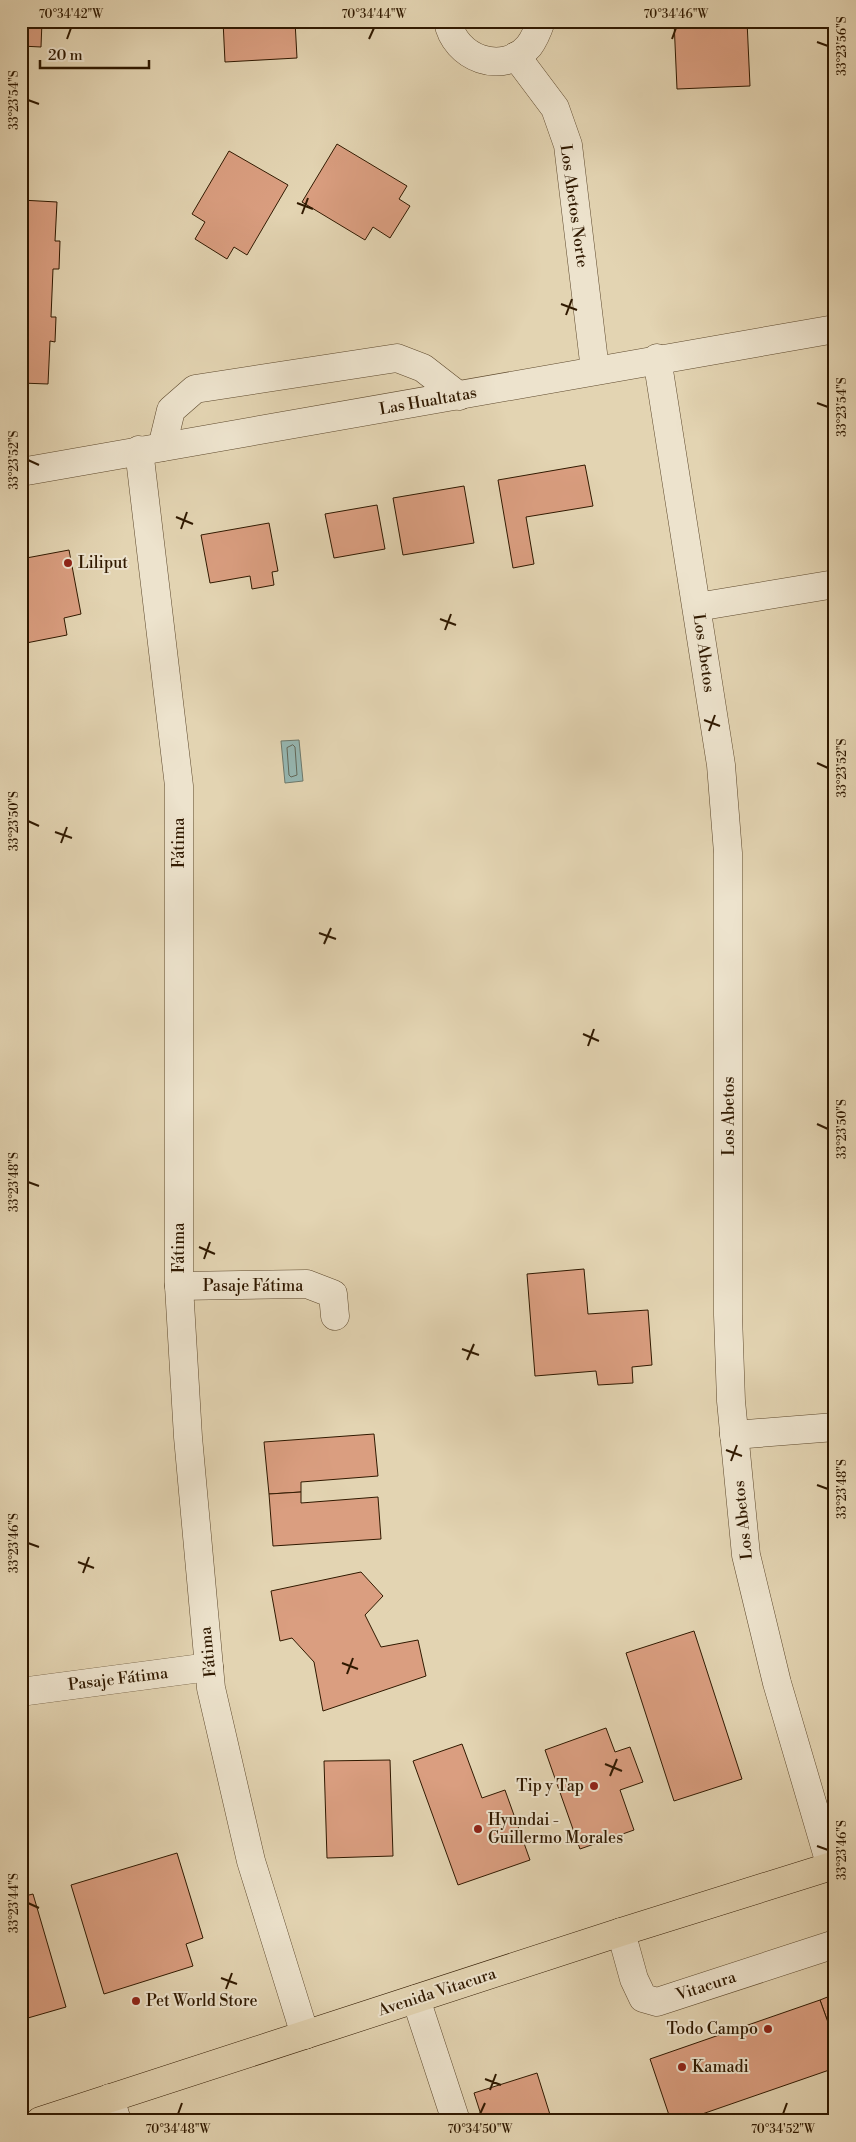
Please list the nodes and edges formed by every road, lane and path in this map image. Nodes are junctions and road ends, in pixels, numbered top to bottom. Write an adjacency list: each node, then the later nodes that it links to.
1 (448, 21): 3 (street)
2 (540, 21): 3 (street)
3 (516, 56): 6 (street, Los Abetos Norte)
4 (835, 329): 5 (street, Las Hualtatas)
5 (657, 358): 6 (street, Las Hualtatas); 11 (street, Los Abetos)
6 (595, 370): 7 (street, Las Hualtatas)
7 (459, 396): 8 (street, Las Hualtatas); 8 (street)
8 (150, 449): 9 (street, Las Hualtatas); 12 (street, Fátima)
9 (21, 472)
10 (835, 584): 11 (street)
11 (697, 607): 15 (street, Los Abetos)
12 (179, 1286): 13 (street, Pasaje Fátima); 16 (street, Fátima)
13 (335, 1316)
14 (835, 1427): 15 (street)
15 (734, 1435): 18 (street, Los Abetos)
16 (209, 1667): 17 (street, Pasaje Fátima); 22 (street, Fátima)
17 (28, 1691)
18 (833, 1866): 19 (main road, Avenida Vitacura)
19 (621, 1932): 20 (street, Vitacura); 21 (main road, Avenida Vitacura)
20 (835, 1944)
21 (416, 1999): 22 (main road, Avenida Vitacura); 25 (street)
22 (305, 2035): 23 (main road, Avenida Vitacura)
23 (114, 2110): 24 (main road, Avenida Vitacura)
24 (40, 2121)
25 (456, 2121)

